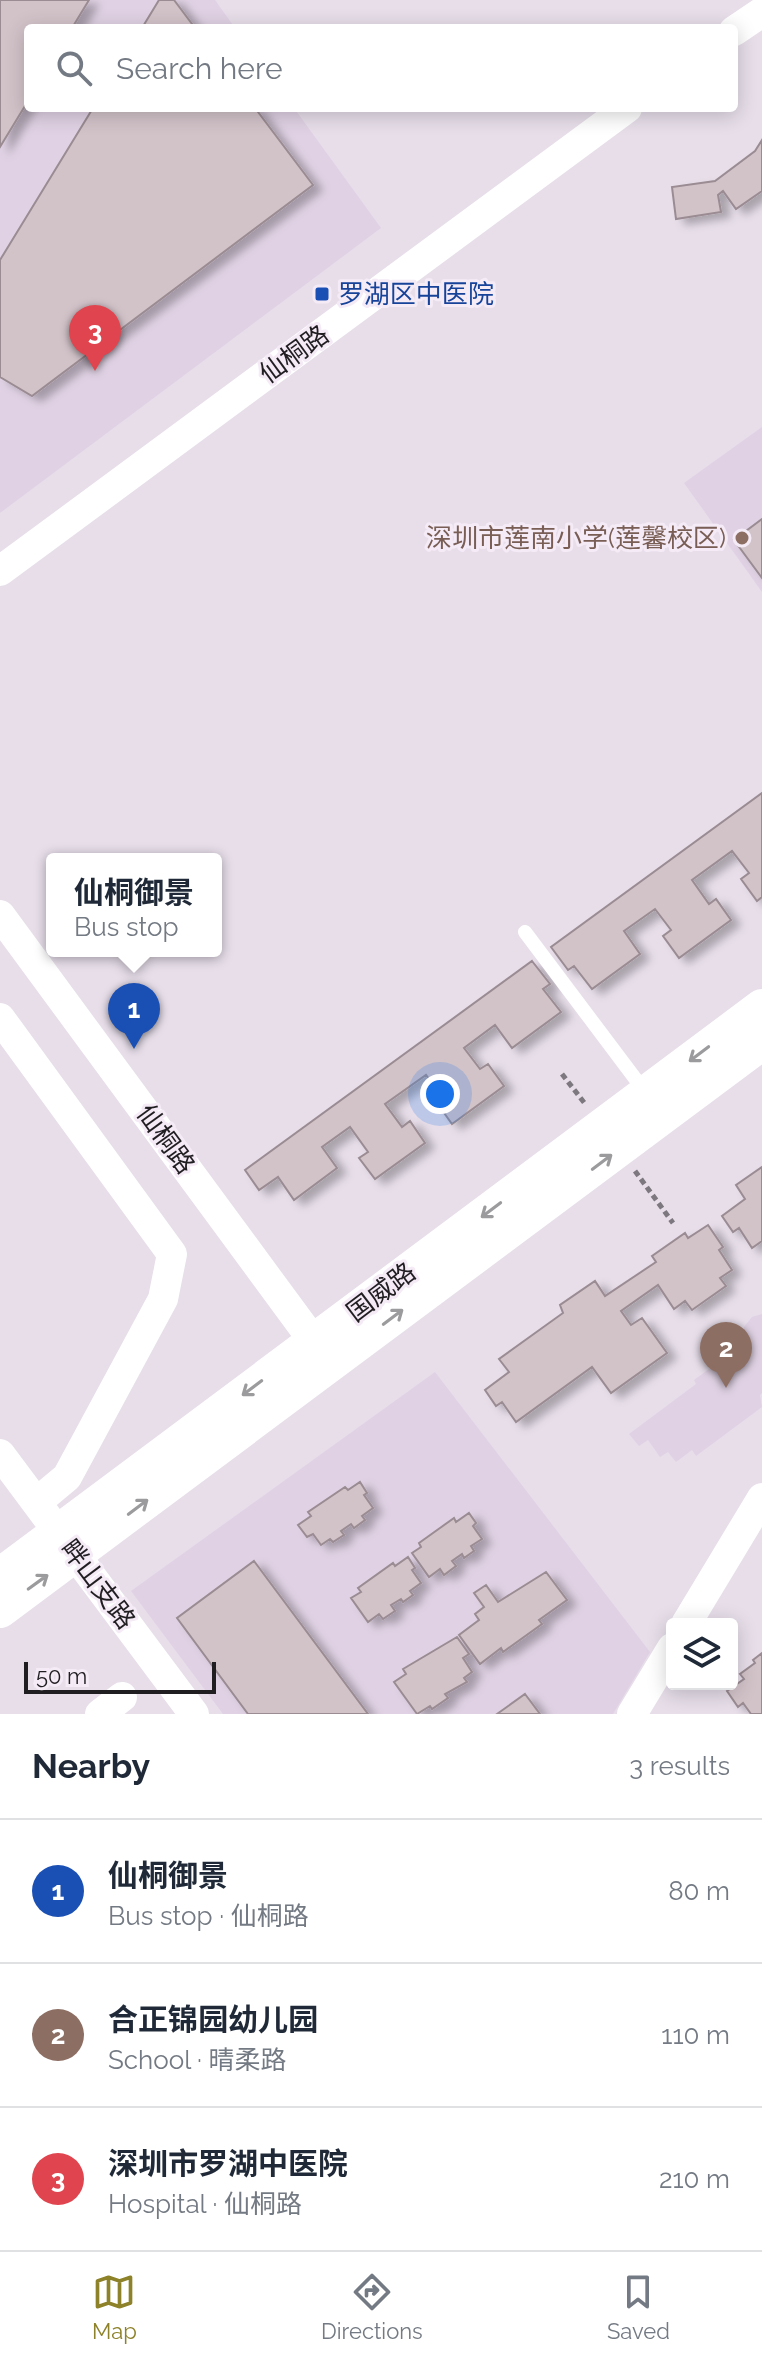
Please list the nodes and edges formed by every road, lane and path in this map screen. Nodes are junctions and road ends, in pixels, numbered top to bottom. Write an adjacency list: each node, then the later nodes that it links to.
1 (762, 12): 2 (street)
2 (738, 28)
3 (622, 112): 4 (street, 仙桐路)
4 (0, 571)
5 (0, 915): 11 (street, 仙桐路)
6 (525, 932): 10 (lane)
7 (762, 1007): 10 (street, 国威路, one-way to 10)
8 (0, 1018): 14 (street)
9 (762, 1042): 10 (street, 国威路)
10 (655, 1105): 11 (street, 国威路)
11 (323, 1353): 15 (street, 国威路)
12 (0, 1454): 14 (street, 畔山支路)
13 (762, 1498): 18 (street)
14 (37, 1502): 15 (street, 畔山支路)
15 (68, 1543): 16 (street, 国威路); 17 (street, 国威路, one-way to 15); 20 (street, 畔山支路)
16 (0, 1576)
17 (0, 1610)
18 (690, 1618)
19 (666, 1658): 21 (street)
20 (194, 1714)
21 (632, 1714)

